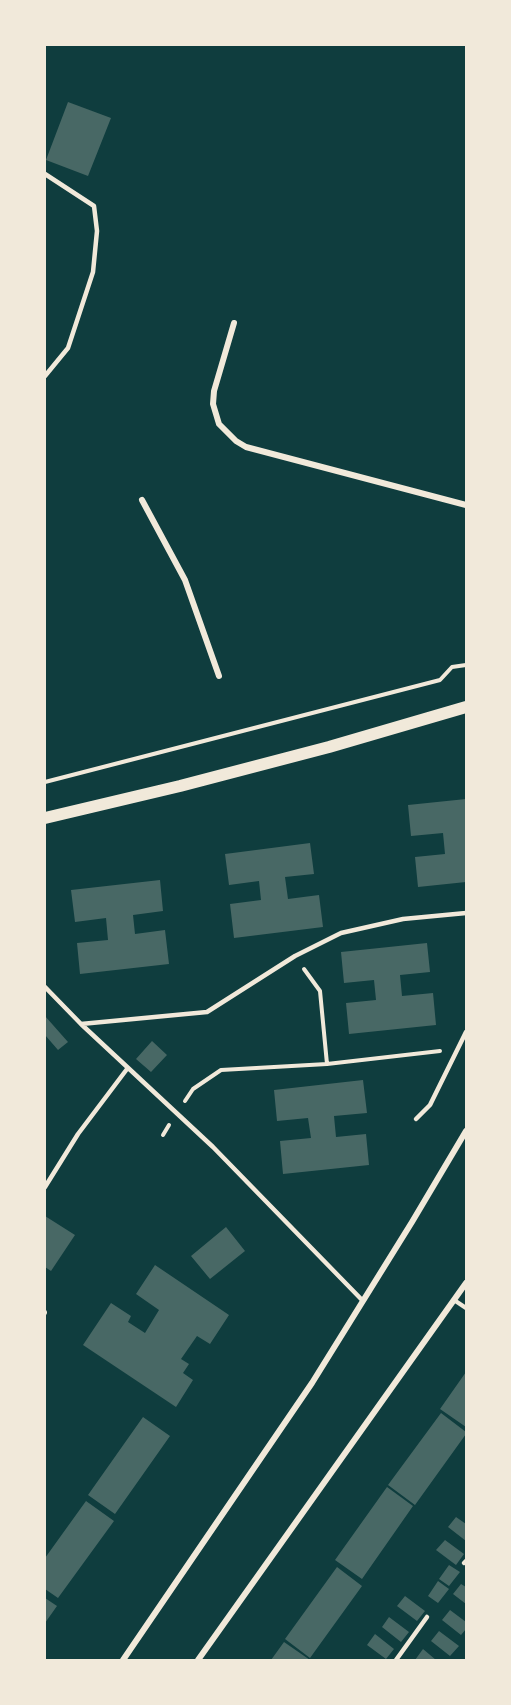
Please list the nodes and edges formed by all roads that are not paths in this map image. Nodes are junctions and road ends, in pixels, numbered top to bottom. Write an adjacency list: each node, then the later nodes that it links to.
1 (45, 174): 3 (lane)
2 (234, 323): 5 (street)
3 (45, 376)
4 (142, 500): 6 (street)
5 (466, 505)
6 (219, 676)
7 (466, 707): 8 (main road)
8 (45, 818)
9 (466, 913): 11 (lane)
10 (45, 987): 11 (lane)
11 (81, 1024): 13 (lane)
12 (466, 1032): 14 (lane)
13 (127, 1069): 16 (lane); 18 (lane)
14 (416, 1119)
15 (466, 1131): 18 (street)
16 (45, 1187)
17 (466, 1283): 19 (street)
18 (363, 1300): 22 (street)
19 (454, 1300): 20 (lane); 23 (street)
20 (466, 1308)
21 (427, 1617): 24 (lane)
22 (123, 1660)
23 (198, 1660)
24 (396, 1660)

